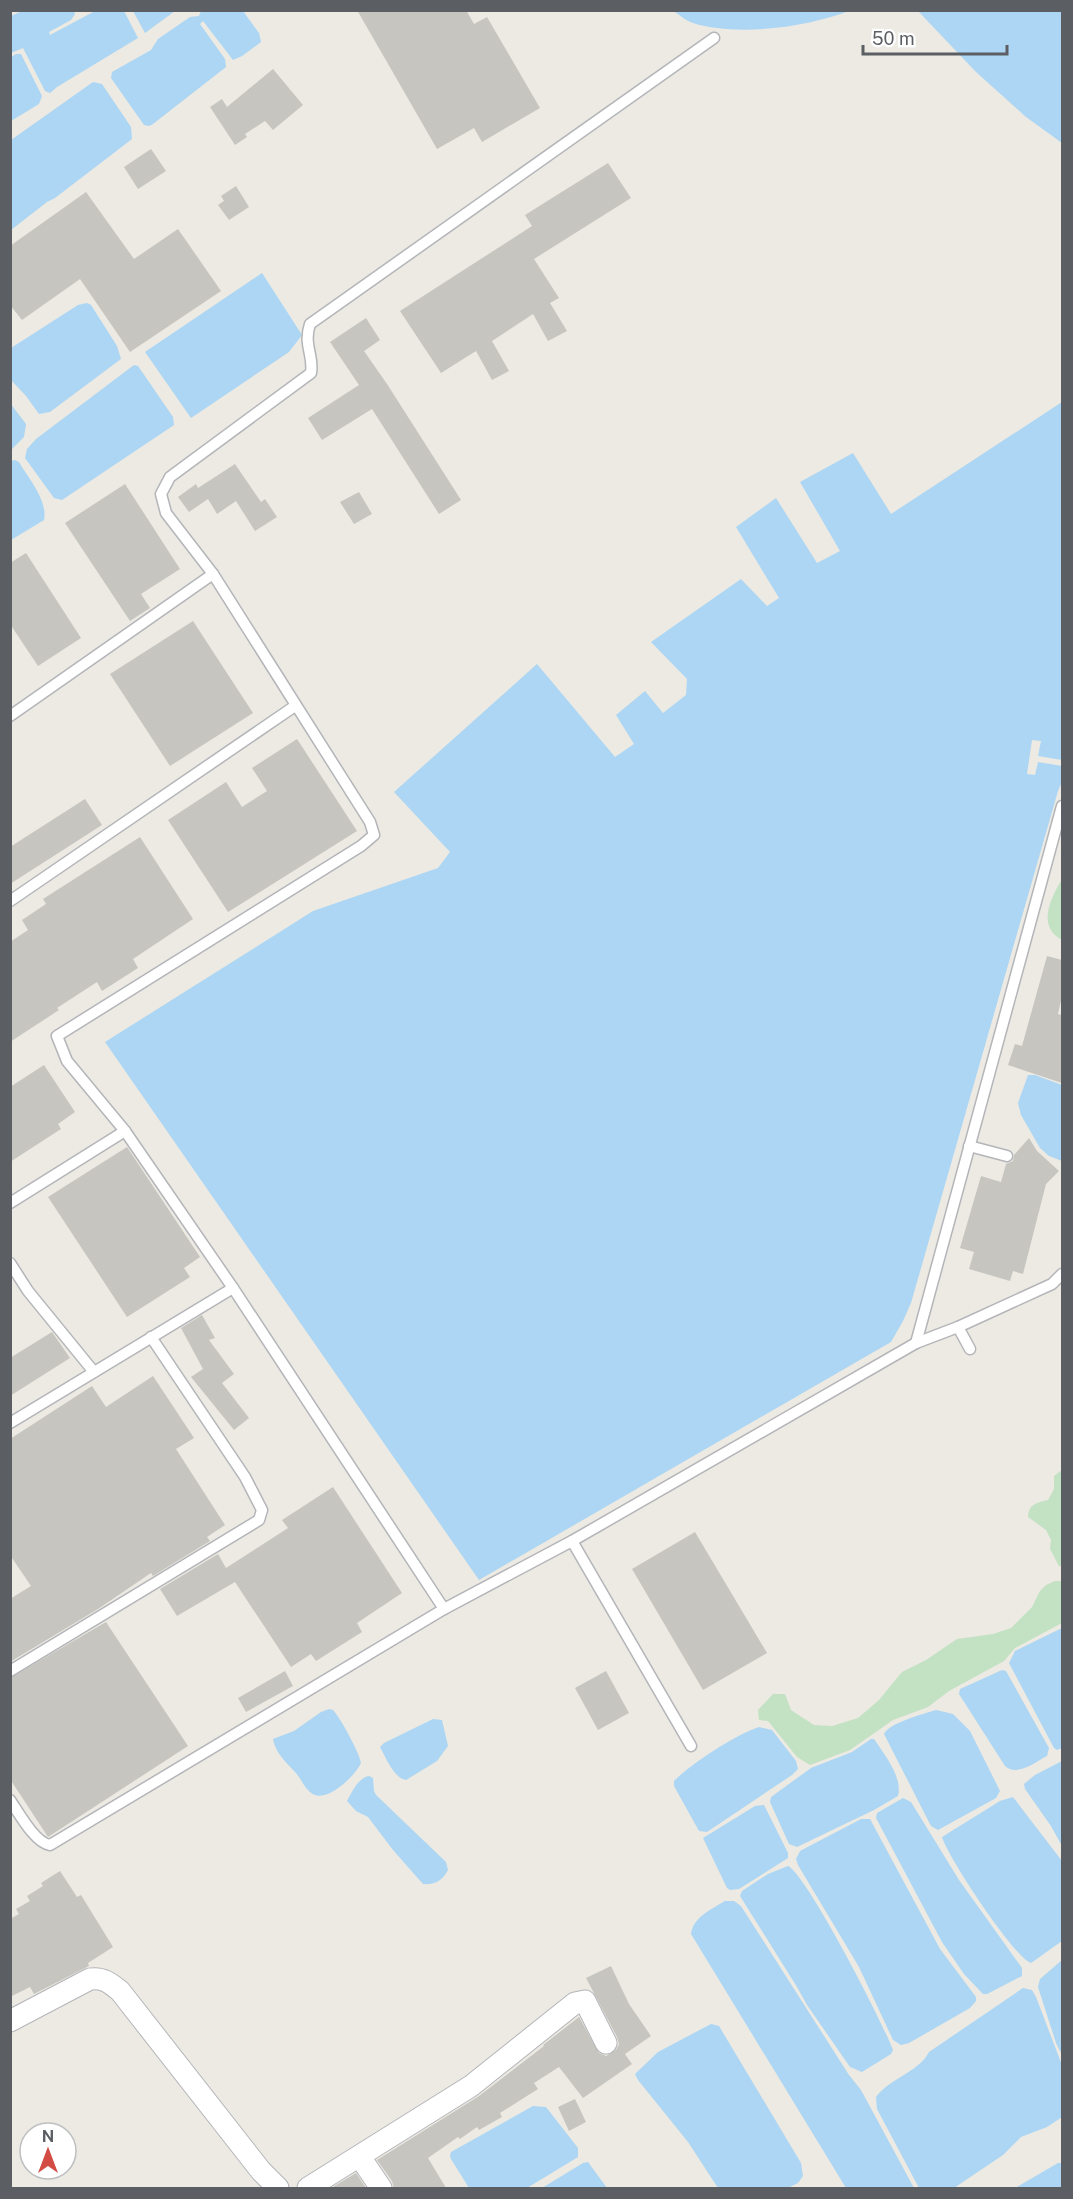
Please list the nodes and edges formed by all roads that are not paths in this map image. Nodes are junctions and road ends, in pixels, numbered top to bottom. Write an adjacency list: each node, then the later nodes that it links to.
1 (714, 38): 2 (lane)
2 (213, 574): 3 (lane); 4 (lane)
3 (295, 706): 6 (lane); 7 (lane)
4 (10, 716)
5 (1062, 806): 8 (lane)
6 (10, 901)
7 (125, 1131): 10 (lane); 13 (lane)
8 (969, 1146): 9 (lane); 16 (lane)
9 (1007, 1156)
10 (10, 1203)
11 (10, 1263): 18 (lane)
12 (1062, 1274): 14 (lane)
13 (233, 1288): 15 (lane); 21 (lane)
14 (958, 1327): 16 (lane); 17 (lane)
15 (151, 1337): 18 (lane); 22 (lane)
16 (916, 1343): 20 (lane)
17 (969, 1349)
18 (94, 1372): 19 (lane)
19 (10, 1423)
20 (572, 1541): 21 (lane); 23 (lane)
21 (444, 1610): 24 (lane)
22 (10, 1671)
23 (691, 1746)
24 (10, 1800)
25 (10, 2021): 28 (street)
26 (606, 2043): 27 (street)
27 (360, 2157): 29 (street); 30 (street)
28 (278, 2188)
29 (308, 2188)
30 (381, 2188)

